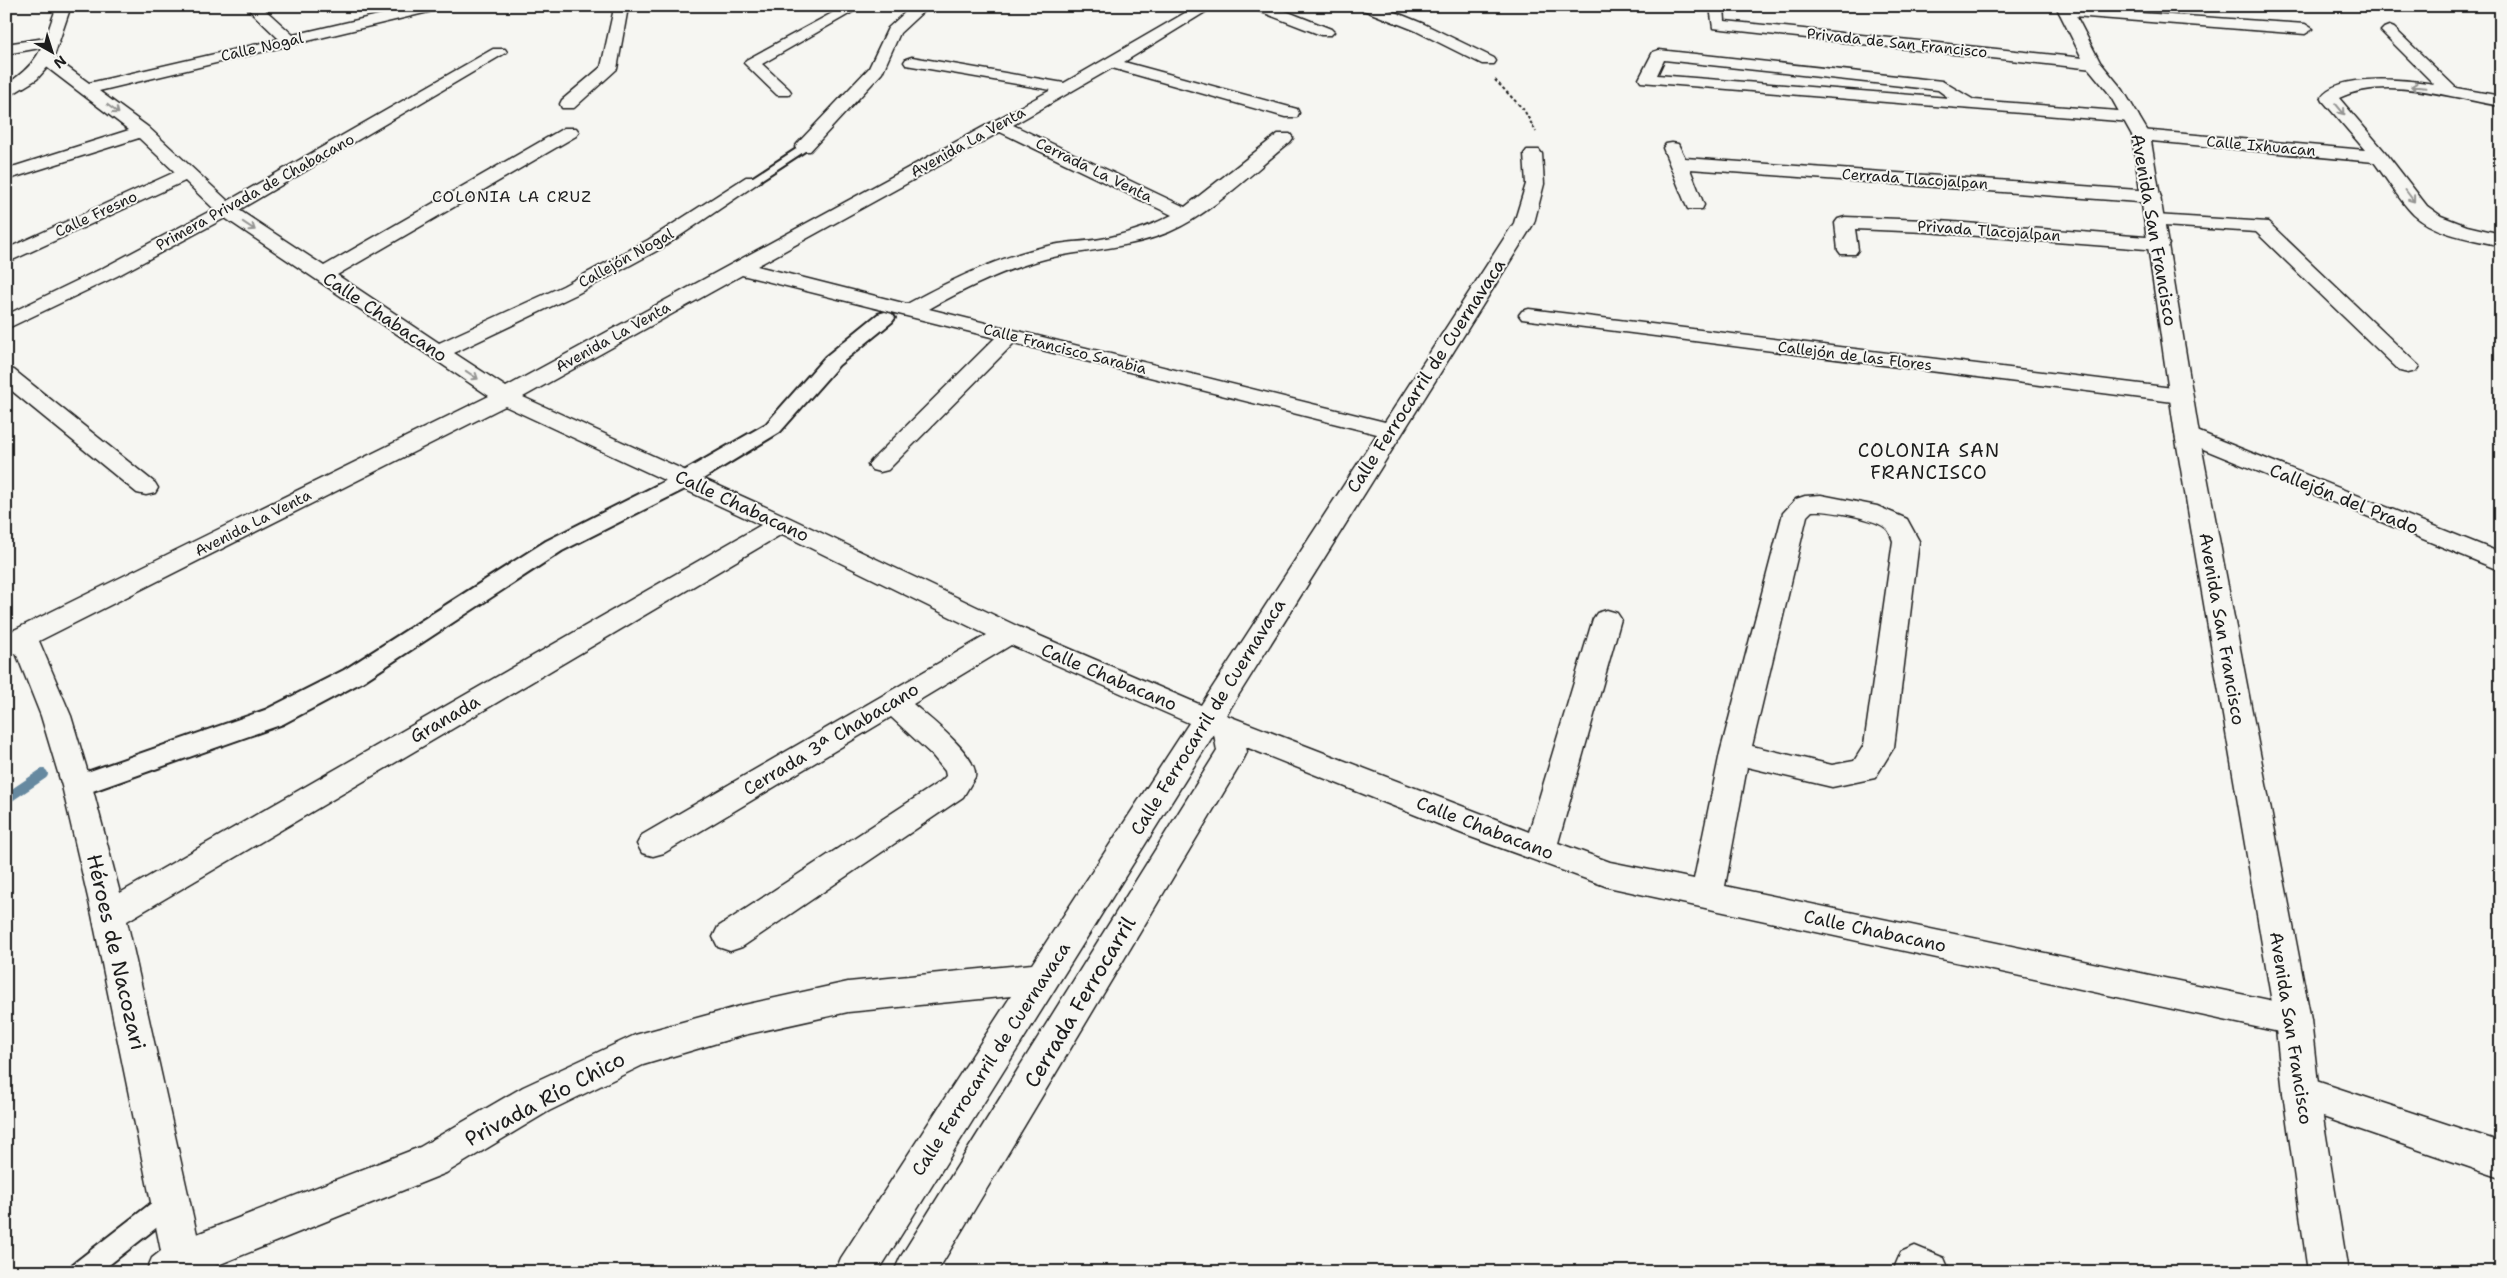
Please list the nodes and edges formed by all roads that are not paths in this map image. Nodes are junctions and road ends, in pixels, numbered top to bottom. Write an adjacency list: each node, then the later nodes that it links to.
1 (64, 6): 18 (street)
2 (252, 6): 16 (street)
3 (437, 6): 16 (street, Calle Nogal)
4 (619, 6): 30 (street)
5 (856, 6): 27 (street)
6 (922, 6): 39 (street)
7 (1208, 6): 21 (street, Avenida La Venta)
8 (1259, 6): 15 (street)
9 (1401, 6): 12 (street)
10 (1717, 7): 23 (street, Privada de San Francisco)
11 (2065, 9): 13 (street); 23 (street, Avenida San Francisco)
12 (1373, 11): 22 (street)
13 (2306, 29)
14 (2389, 31): 26 (street)
15 (1326, 32)
16 (290, 41): 25 (street, Calle Nogal)
17 (6, 49): 18 (street)
18 (49, 50): 25 (street, Calle Chabacano); 28 (street)
19 (500, 52): 46 (street, Primera Privada de Chabacano)
20 (912, 62): 24 (street)
21 (1111, 62): 24 (street, Avenida La Venta); 32 (street)
22 (1488, 62)
23 (2093, 64): 35 (street, Avenida San Francisco)
24 (1067, 88): 34 (street, Avenida La Venta)
25 (86, 89): 36 (street, Calle Chabacano, one-way to 36)
26 (2450, 91): 29 (street); 41 (street, one-way to 41)
27 (783, 92)
28 (6, 93)
29 (2494, 100): 33 (street)
30 (568, 104)
31 (1970, 105): 31 (street, Calle Ixhuacan); 35 (street, Calle Ixhuacan)
32 (1291, 113)
33 (2501, 114)
34 (1000, 125): 47 (street, Cerrada La Venta); 52 (street, Avenida La Venta)
35 (2136, 126): 41 (street, Calle Ixhuacan); 48 (street, Avenida San Francisco)
36 (142, 131): 42 (street, Calle Chabacano); 43 (street)
37 (570, 132): 53 (street)
38 (1284, 138): 47 (street)
39 (804, 147): 44 (lane, Callejón Nogal)
40 (1533, 154): 64 (street, Calle Ferrocarril de Cuernavaca)
41 (2380, 157): 49 (street, one-way to 49)
42 (187, 173): 46 (street, Calle Chabacano); 51 (street, Calle Fresno)
43 (6, 175)
44 (752, 181): 59 (street, Callejón Nogal)
45 (1695, 204): 48 (street, Cerrada Tlacojalpan)
46 (226, 210): 53 (street, Calle Chabacano, one-way to 53); 57 (street, Primera Privada de Chabacano)
47 (1187, 215): 54 (street)
48 (2155, 221): 50 (street, Privada Tlacojalpan); 60 (street); 62 (street, Avenida San Francisco)
49 (2501, 240)
50 (1848, 250)
51 (6, 257)
52 (739, 268): 54 (street, Calle Francisco Sarabia); 63 (street, Avenida La Venta)
53 (323, 275): 59 (street, Calle Chabacano)
54 (909, 311): 58 (street, Calle Francisco Sarabia)
55 (1529, 315): 62 (street, Callejón de las Flores)
56 (885, 318): 67 (street)
57 (6, 323)
58 (1010, 335): 64 (street, Calle Francisco Sarabia); 66 (street)
59 (438, 352): 63 (street, Calle Chabacano, one-way to 63)
60 (2408, 366)
61 (6, 375): 68 (street)
62 (2181, 396): 65 (street, Avenida San Francisco)
63 (505, 397): 67 (street, Calle Chabacano); 73 (street, Avenida La Venta)
64 (1390, 430): 75 (street, Calle Ferrocarril de Cuernavaca)
65 (2187, 434): 70 (street, Callejón del Prado); 84 (street, Avenida San Francisco)
66 (880, 465)
67 (685, 480): 69 (street, Calle Chabacano); 77 (street)
68 (146, 488)
69 (781, 524): 72 (street, Calle Chabacano); 81 (street, Granada)
70 (2501, 563)
71 (1607, 619): 79 (street)
72 (1009, 634): 74 (street, Cerrada 3ª Chabacano); 75 (street, Calle Chabacano)
73 (15, 642): 77 (street, Héroes de Nacozari)
74 (893, 703): 78 (street, Cerrada 3ª Chabacano); 82 (street)
75 (1217, 723): 79 (street, Calle Chabacano); 83 (street, Calle Ferrocarril de Cuernavaca); 91 (street, Cerrada Ferrocarril)
76 (1735, 753): 76 (street); 80 (street)
77 (77, 786): 81 (street, Héroes de Nacozari)
78 (653, 844)
79 (1540, 849): 80 (street, Calle Chabacano)
80 (1706, 895): 84 (street, Calle Chabacano)
81 (109, 915): 87 (street, Héroes de Nacozari)
82 (730, 936)
83 (1042, 978): 88 (street, Privada Río Chico); 90 (street, Calle Ferrocarril de Cuernavaca)
84 (2293, 1020): 85 (street, Avenida San Francisco)
85 (2301, 1093): 86 (street); 92 (street, Avenida San Francisco)
86 (2501, 1160)
87 (171, 1202): 88 (street, Héroes de Nacozari); 89 (lane)
88 (179, 1267)
89 (81, 1272)
90 (855, 1272)
91 (914, 1272)
92 (2328, 1272)

